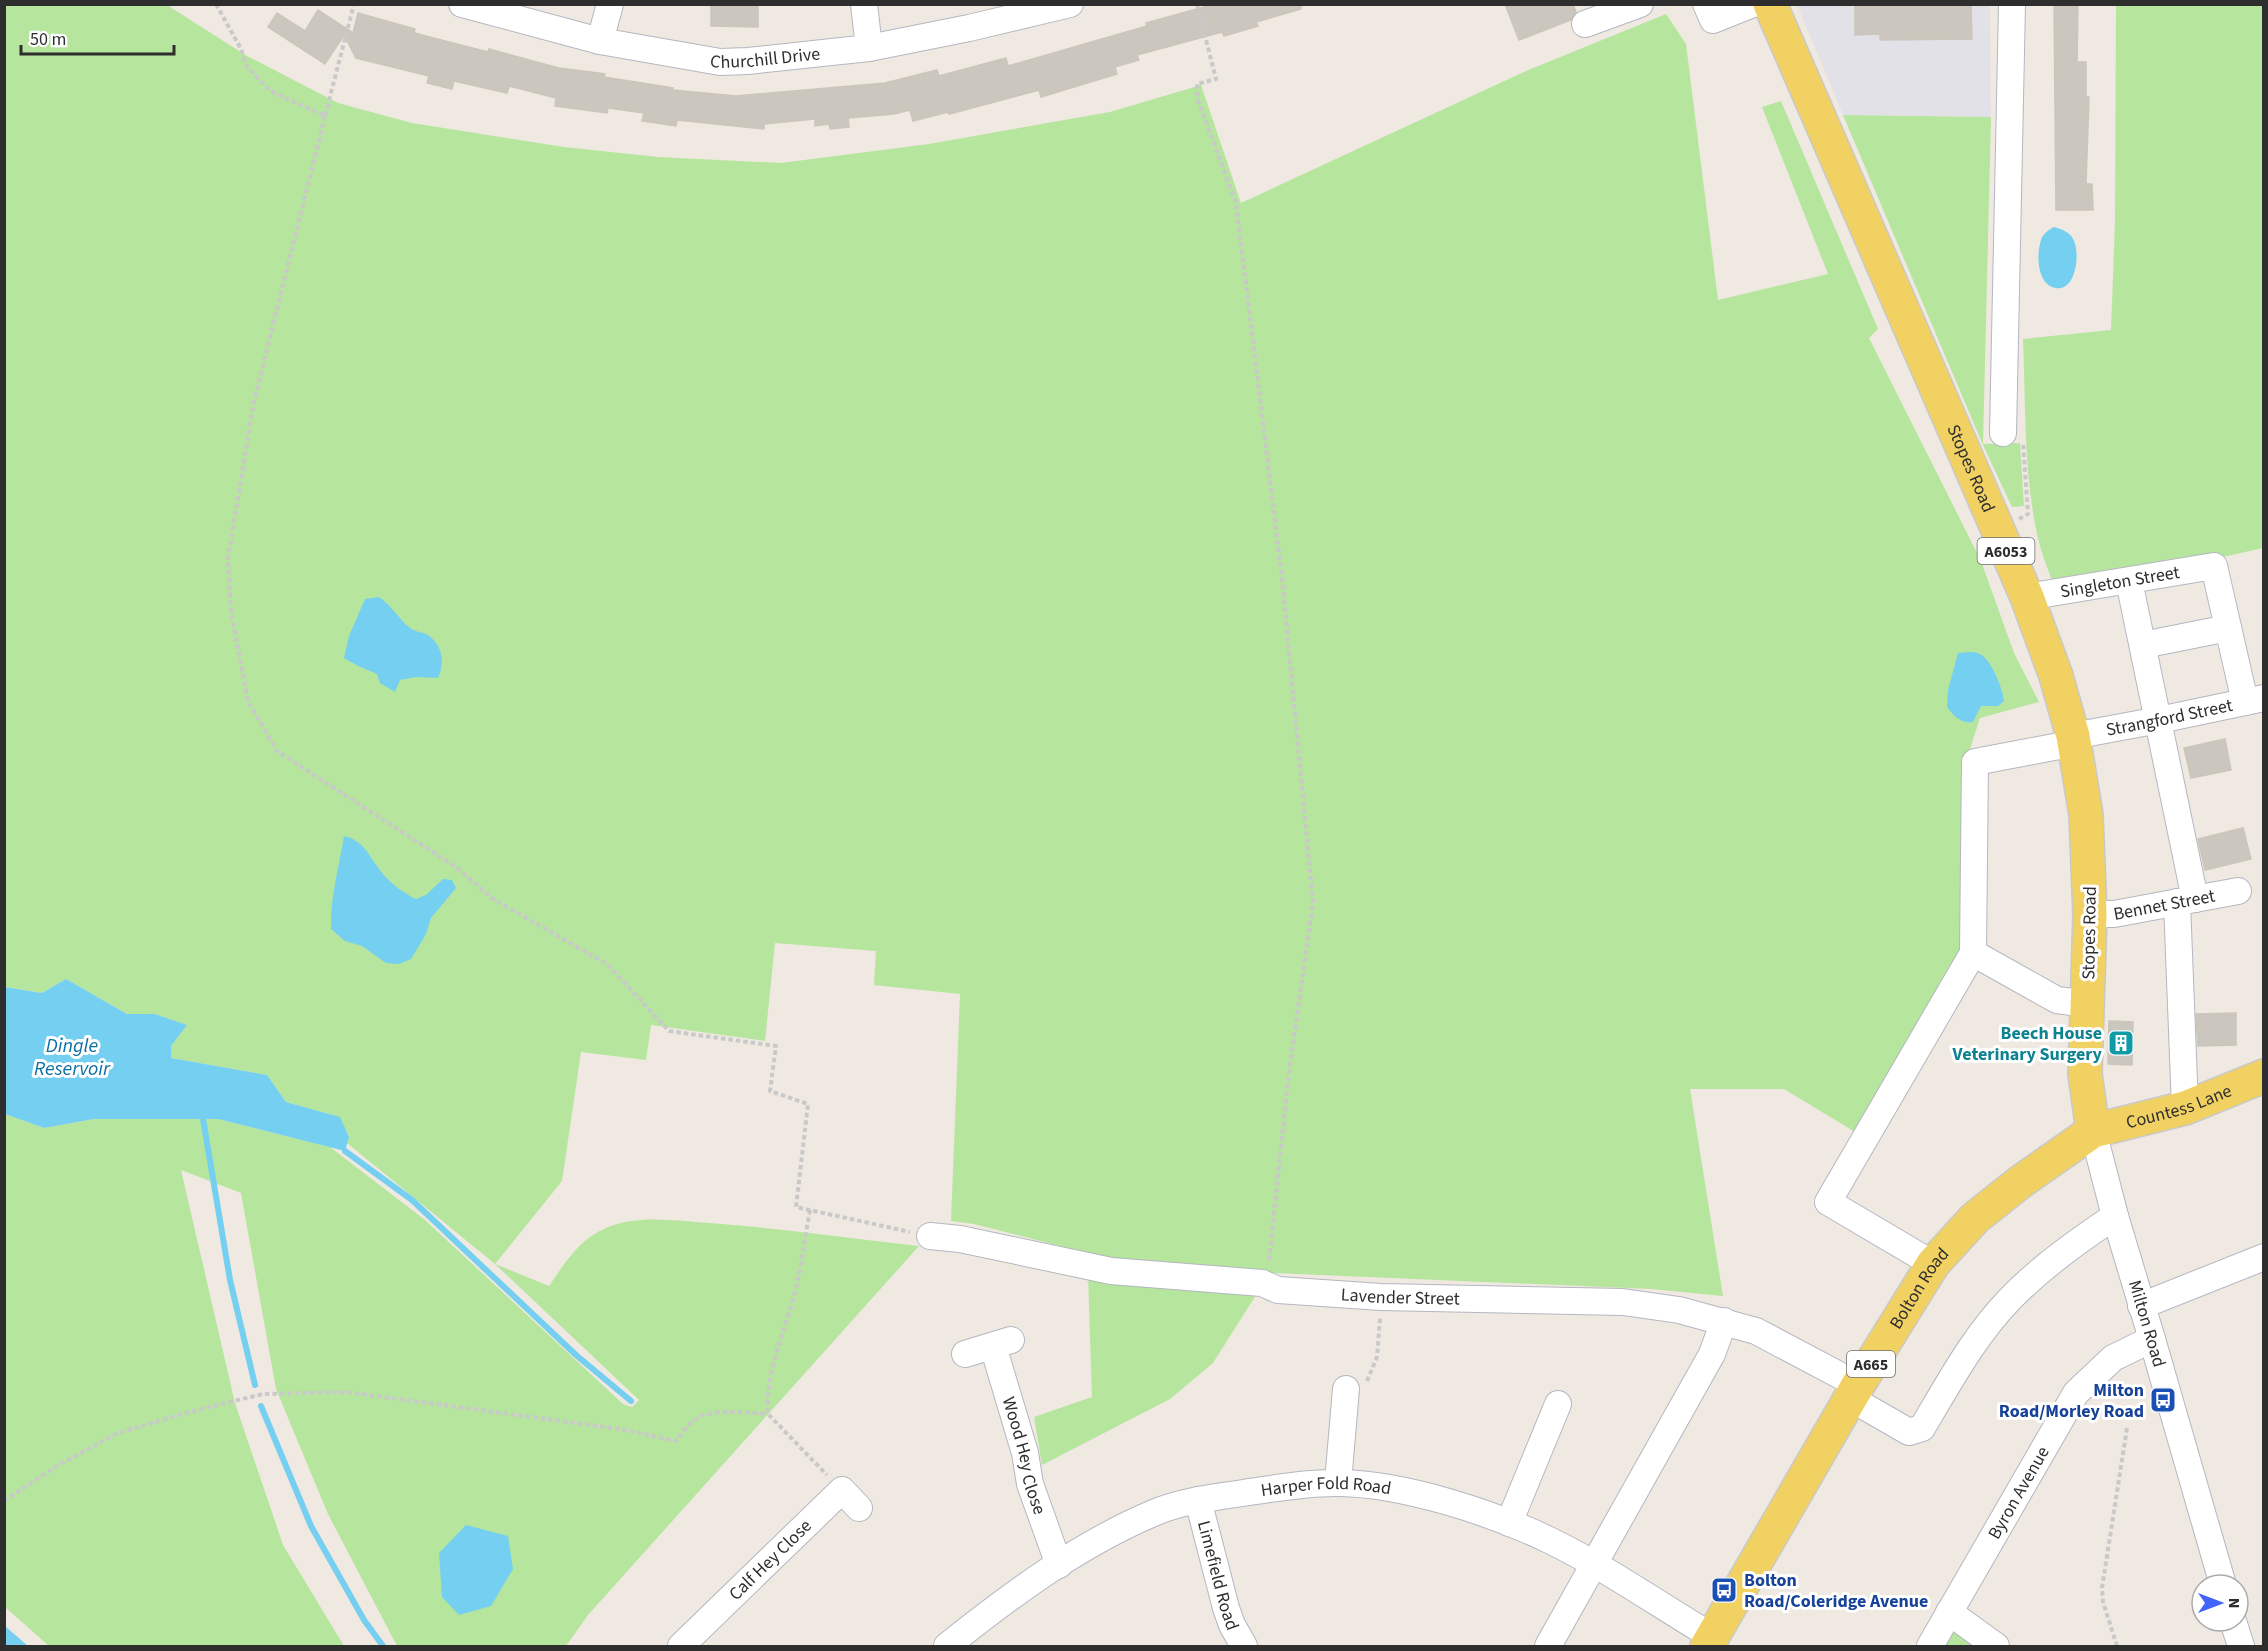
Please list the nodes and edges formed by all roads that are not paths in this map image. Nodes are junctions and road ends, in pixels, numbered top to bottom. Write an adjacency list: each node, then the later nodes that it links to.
1 (462, 4): 11 (street, Churchill Drive)
2 (610, 4): 11 (street)
3 (864, 4): 12 (street)
4 (1070, 4): 12 (street, Churchill Drive)
5 (1640, 4): 10 (street)
6 (1706, 4): 7 (street)
7 (1753, 4)
8 (1770, 4): 15 (main road, Stopes Road / A6053)
9 (2012, 4): 13 (street)
10 (1585, 24)
11 (600, 41): 12 (street, Churchill Drive)
12 (869, 48)
13 (2003, 433)
14 (2129, 581): 15 (street, Singleton Street); 16 (street, Singleton Street); 17 (street)
15 (2027, 597): 20 (main road, Stopes Road / A6053)
16 (2228, 628): 17 (street); 18 (street)
17 (2143, 645): 19 (street)
18 (2254, 700): 19 (street, Strangford Street)
19 (2159, 720): 20 (street, Strangford Street); 22 (street)
20 (2074, 739): 23 (main road, Stopes Road / A6053); 24 (street, Strangford Street)
21 (2238, 891): 22 (street, Bennet Street)
22 (2186, 901): 23 (street, Bennet Street); 27 (street)
23 (2090, 914): 25 (main road, Stopes Road / A6053)
24 (1973, 953): 25 (street); 32 (street)
25 (2088, 1004): 28 (main road, Stopes Road / A6053)
26 (2264, 1076): 27 (main road, Countess Lane / A665)
27 (2185, 1108): 28 (main road, Countess Lane / A665)
28 (2093, 1131): 29 (street, Milton Road); 32 (main road, Bolton Road / A665)
29 (2115, 1216): 33 (street, Milton Road); 38 (street, Lavender Street)
30 (930, 1236): 34 (street, Lavender Street)
31 (2264, 1257): 33 (street)
32 (1933, 1264): 38 (main road, Bolton Road / A665)
33 (2141, 1306): 35 (street, Milton Road)
34 (1724, 1321): 38 (street, Lavender Street); 45 (street)
35 (2152, 1338): 46 (street, Milton Road); 47 (street, Byron Avenue)
36 (965, 1354): 44 (street, Wood Hey Close)
37 (1344, 1389): 40 (street)
38 (1854, 1392): 48 (main road, Bolton Road / A665)
39 (1546, 1413): 43 (street)
40 (1338, 1482): 42 (street, Harper Fold Road); 43 (street, Harper Fold Road)
41 (850, 1499): 49 (street, Calf Hey Close)
42 (1198, 1500): 44 (street, Harper Fold Road); 51 (street, Limefield Road)
43 (1509, 1523): 45 (street, Harper Fold Road)
44 (1059, 1565): 50 (street, Harper Fold Road)
45 (1594, 1565): 48 (street, Harper Fold Road); 52 (street)
46 (2220, 1573)
47 (1949, 1612): 53 (street, Byron Avenue); 54 (street)
48 (1710, 1642)
49 (681, 1647)
50 (947, 1647)
51 (1244, 1647)
52 (1548, 1647)
53 (1930, 1647)
54 (1996, 1647)

